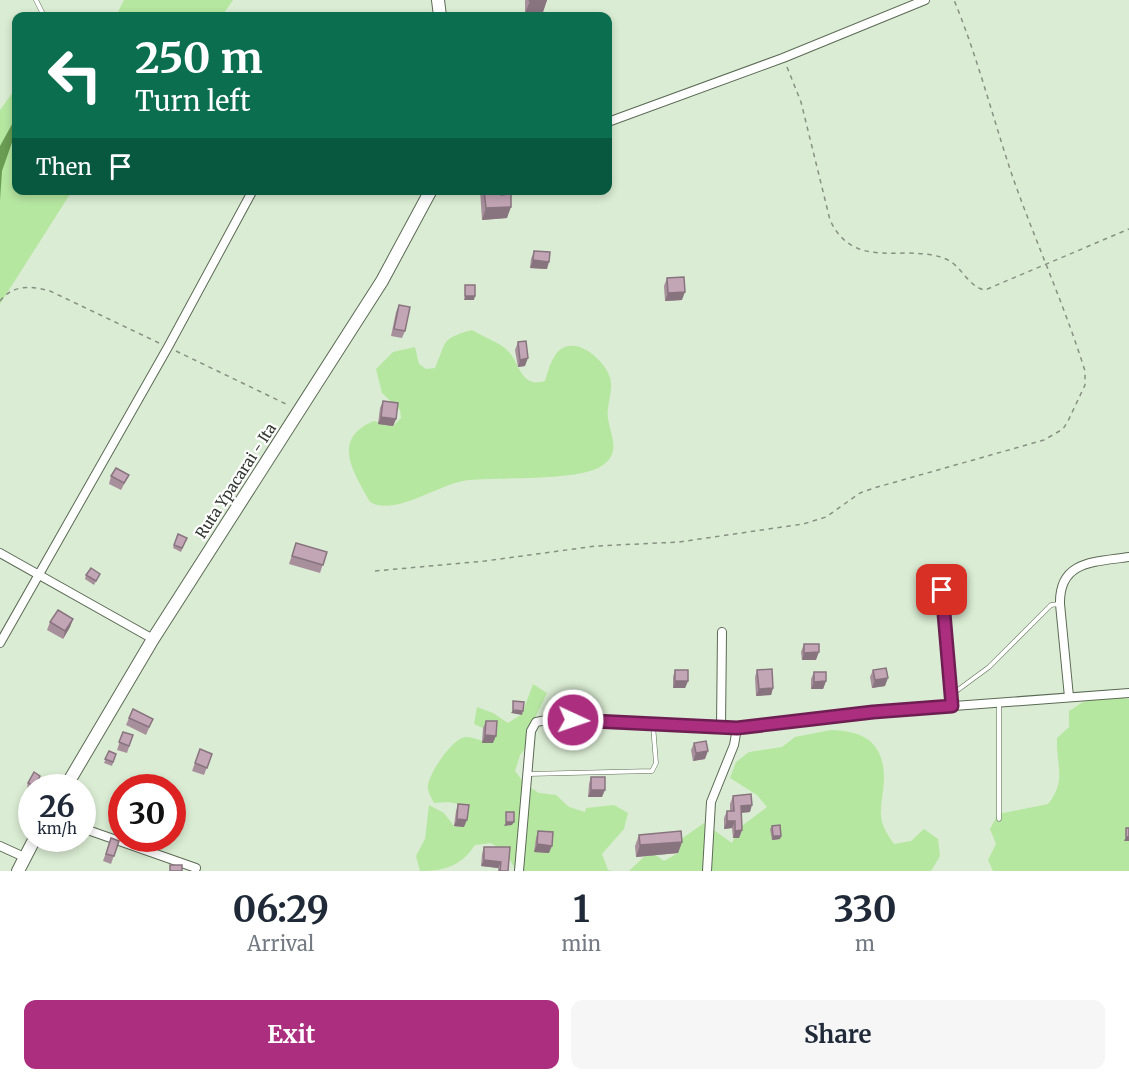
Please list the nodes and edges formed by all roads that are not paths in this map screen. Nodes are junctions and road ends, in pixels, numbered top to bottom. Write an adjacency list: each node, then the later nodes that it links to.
1 (925, 0): 2 (street)
2 (612, 121)
3 (250, 195): 7 (street)
4 (428, 195): 11 (street, Ruta Ypacarai - Ita)
5 (0, 553): 7 (street)
6 (1129, 557): 9 (street)
7 (39, 575): 11 (street); 12 (street)
8 (942, 590): 14 (street)
9 (1060, 604): 14 (lane); 15 (street)
10 (722, 632): 19 (street)
11 (153, 639): 21 (street, Ruta Ypacarai - Ita)
12 (0, 643)
13 (1129, 693): 15 (street)
14 (951, 695): 17 (street)
15 (1069, 697): 16 (street)
16 (999, 703): 17 (street); 23 (lane)
17 (952, 706): 20 (street)
18 (653, 725): 19 (street); 22 (street); 22 (lane)
19 (721, 727): 20 (street)
20 (737, 728): 31 (street)
21 (73, 774)
22 (528, 774): 30 (street)
23 (999, 819)
24 (96, 833): 28 (street)
25 (0, 846): 27 (street)
26 (27, 852): 27 (street)
27 (24, 857): 29 (street)
28 (196, 868)
29 (18, 871)
30 (519, 871)
31 (707, 871)

